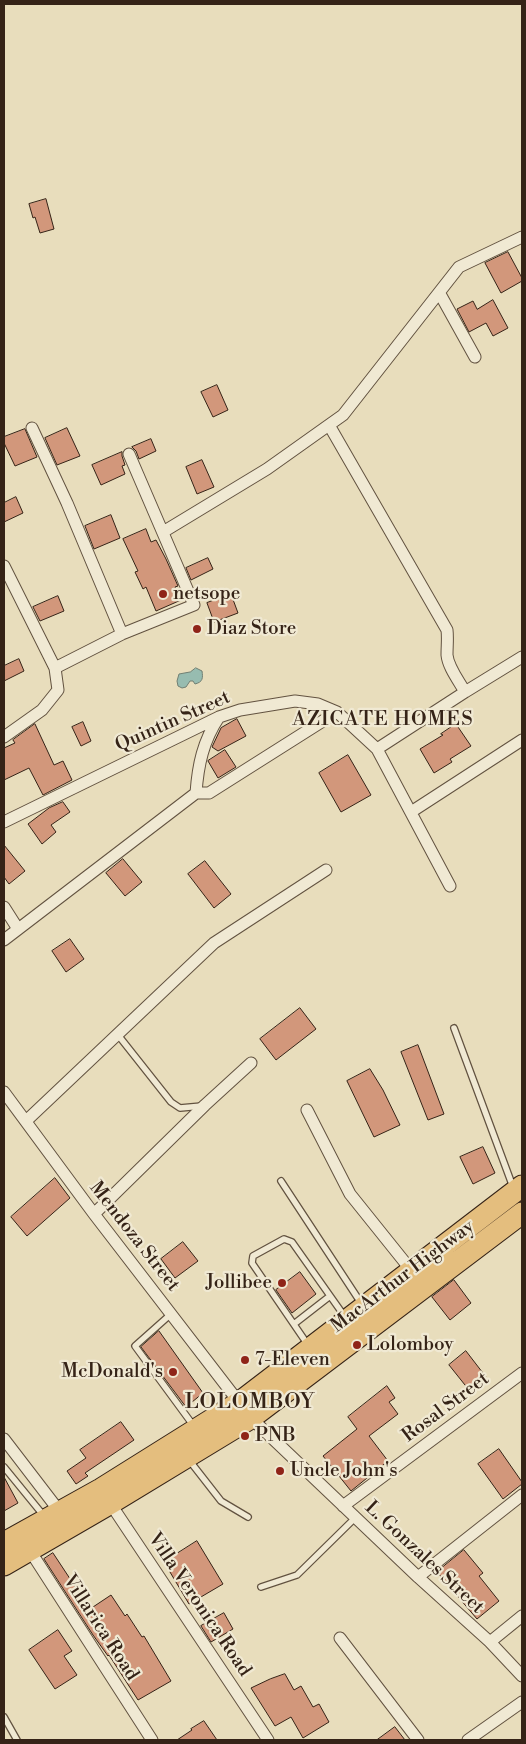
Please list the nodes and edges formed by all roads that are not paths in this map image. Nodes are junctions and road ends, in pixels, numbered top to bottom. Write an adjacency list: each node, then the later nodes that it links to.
1 (522, 238): 2 (street)
2 (440, 294): 3 (street); 4 (street)
3 (475, 357)
4 (329, 425): 7 (street); 12 (street)
5 (32, 428): 9 (street)
6 (129, 454): 7 (street)
7 (163, 532): 9 (street)
8 (4, 566): 11 (street)
9 (122, 634): 11 (street)
10 (522, 657): 12 (street)
11 (55, 668): 15 (street)
12 (465, 692): 17 (street)
13 (337, 712): 14 (street, Quintin Street); 17 (street, Quintin Street); 18 (street)
14 (219, 717): 18 (street); 20 (street, Quintin Street)
15 (4, 736)
16 (522, 740): 19 (street)
17 (377, 749): 19 (street, Quintin Street)
18 (196, 793): 24 (street)
19 (411, 812): 22 (street, Quintin Street)
20 (4, 822)
21 (326, 870): 27 (street)
22 (450, 886)
23 (4, 907): 24 (street)
24 (18, 929): 25 (street)
25 (4, 940)
26 (454, 1028): 34 (lane)
27 (118, 1036): 30 (lane); 32 (street)
28 (251, 1063): 30 (street)
29 (4, 1092): 32 (street, Mendoza Street)
30 (205, 1105): 36 (street)
31 (307, 1110): 37 (street)
32 (26, 1121): 36 (street, Mendoza Street)
33 (281, 1181): 39 (lane)
34 (518, 1189): 37 (highway, MacArthur Highway)
35 (522, 1213): 45 (highway, MacArthur Highway)
36 (94, 1214): 40 (street, Mendoza Street)
37 (411, 1270): 39 (highway, MacArthur Highway)
38 (330, 1296): 41 (lane); 42 (lane); 42 (lane)
39 (364, 1306): 41 (highway, MacArthur Highway)
40 (171, 1314): 45 (street, Mendoza Street); 46 (lane)
41 (346, 1319): 43 (highway, MacArthur Highway)
42 (294, 1324): 43 (lane)
43 (311, 1348): 45 (highway, MacArthur Highway)
44 (522, 1373): 52 (street, Rosal Street)
45 (245, 1410): 46 (highway, MacArthur Highway); 48 (highway, MacArthur Highway); 52 (street, L. Gonzales Street)
46 (196, 1429): 50 (highway, MacArthur Highway)
47 (4, 1439): 55 (street)
48 (187, 1457): 50 (highway, MacArthur Highway); 53 (lane)
49 (4, 1467): 55 (lane)
50 (106, 1496): 55 (highway, MacArthur Highway); 68 (street, Villa Veronica Road)
51 (522, 1496): 58 (street)
52 (342, 1506): 54 (street, L. Gonzales Street)
53 (248, 1517)
54 (355, 1518): 58 (street, L. Gonzales Street); 59 (lane)
55 (55, 1522): 56 (highway, MacArthur Highway)
56 (18, 1542): 57 (highway, MacArthur Highway); 67 (street, Villarica Road)
57 (4, 1565)
58 (418, 1577): 62 (street, L. Gonzales Street)
59 (261, 1586)
60 (522, 1616): 62 (street)
61 (340, 1638): 69 (street)
62 (490, 1642): 63 (street, L. Gonzales Street)
63 (522, 1676)
64 (522, 1702): 70 (street)
65 (4, 1717): 66 (lane)
66 (17, 1740)
67 (152, 1740)
68 (268, 1740)
69 (418, 1740)
70 (468, 1740)

